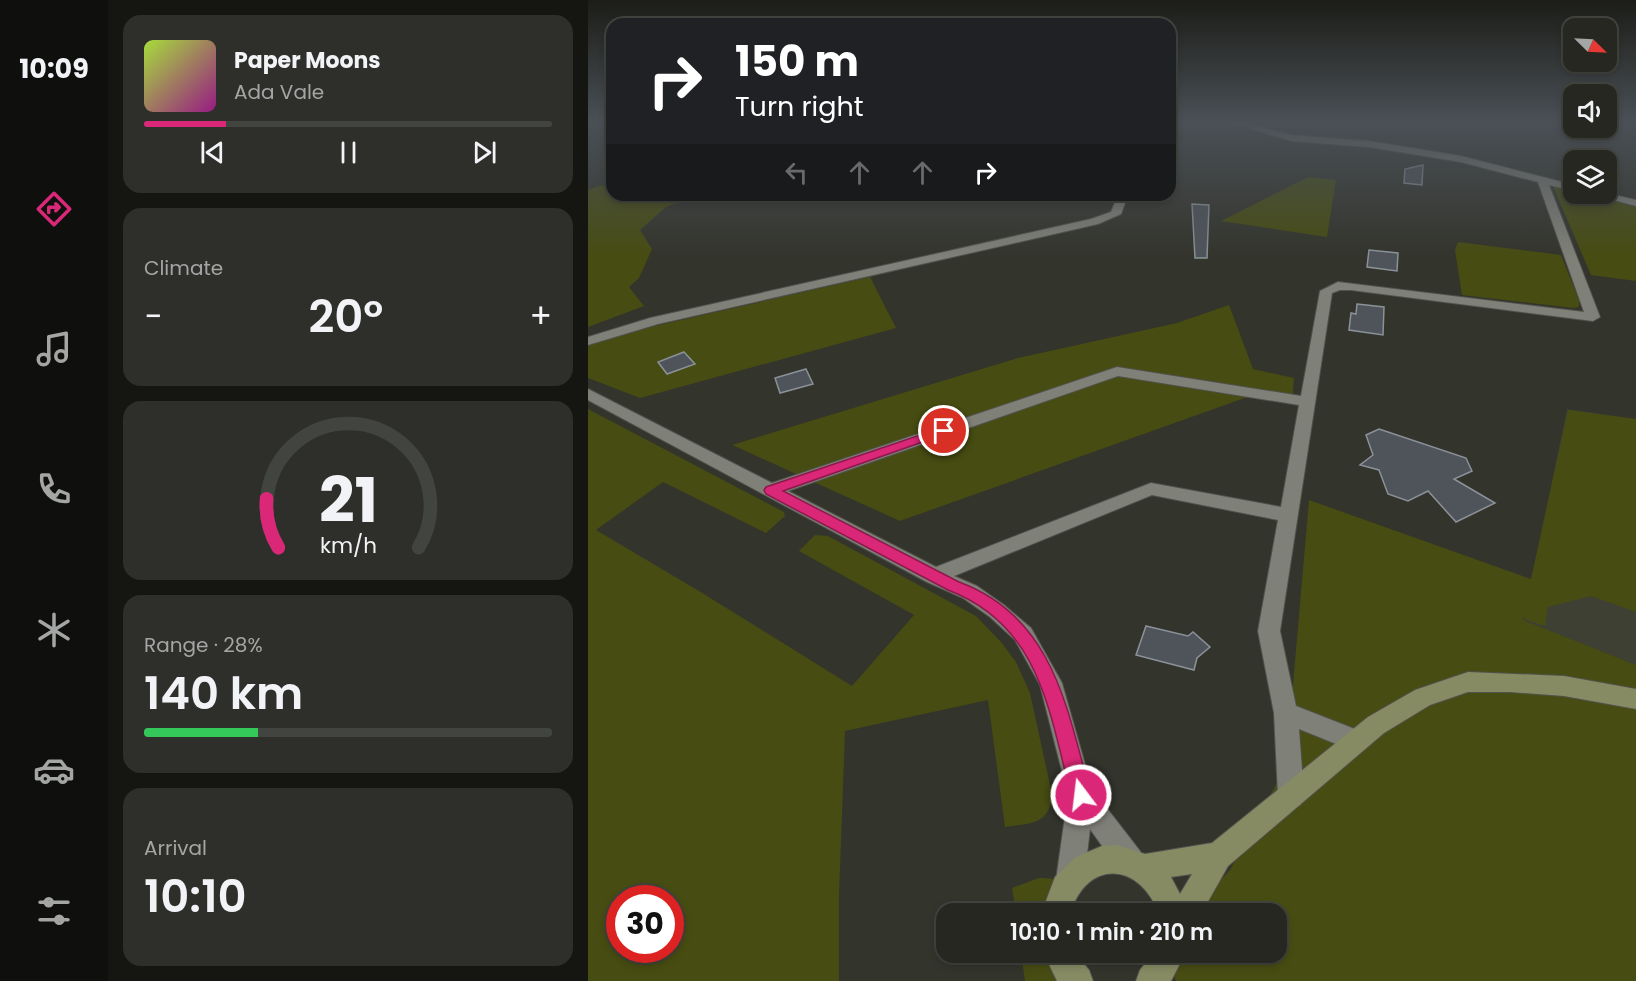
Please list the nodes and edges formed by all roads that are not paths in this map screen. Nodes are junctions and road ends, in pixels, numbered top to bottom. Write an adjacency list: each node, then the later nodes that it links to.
1 (1489, 167): 2 (street)
2 (1542, 180): 3 (street); 9 (street)
3 (1563, 185)
4 (1617, 199): 6 (street)
5 (1121, 201): 7 (street)
6 (1636, 203)
7 (588, 340)
8 (588, 394): 10 (street)
9 (1307, 402): 10 (street); 11 (street)
10 (771, 490): 12 (street)
11 (1288, 515): 12 (street); 14 (street)
12 (934, 576): 16 (street)
13 (1636, 699): 15 (street)
14 (1286, 713): 15 (street); 17 (street)
15 (1356, 741): 17 (street)
16 (1081, 795): 19 (street); 20 (street)
17 (1291, 796): 18 (street)
18 (1218, 856): 19 (street); 23 (street)
19 (1138, 865): 20 (street); 22 (street)
20 (1070, 880): 21 (street)
21 (1058, 903)
22 (1171, 903)
23 (1191, 903)
24 (1064, 963): 26 (street)
25 (1165, 963): 27 (street)
26 (1078, 981)
27 (1151, 981)

